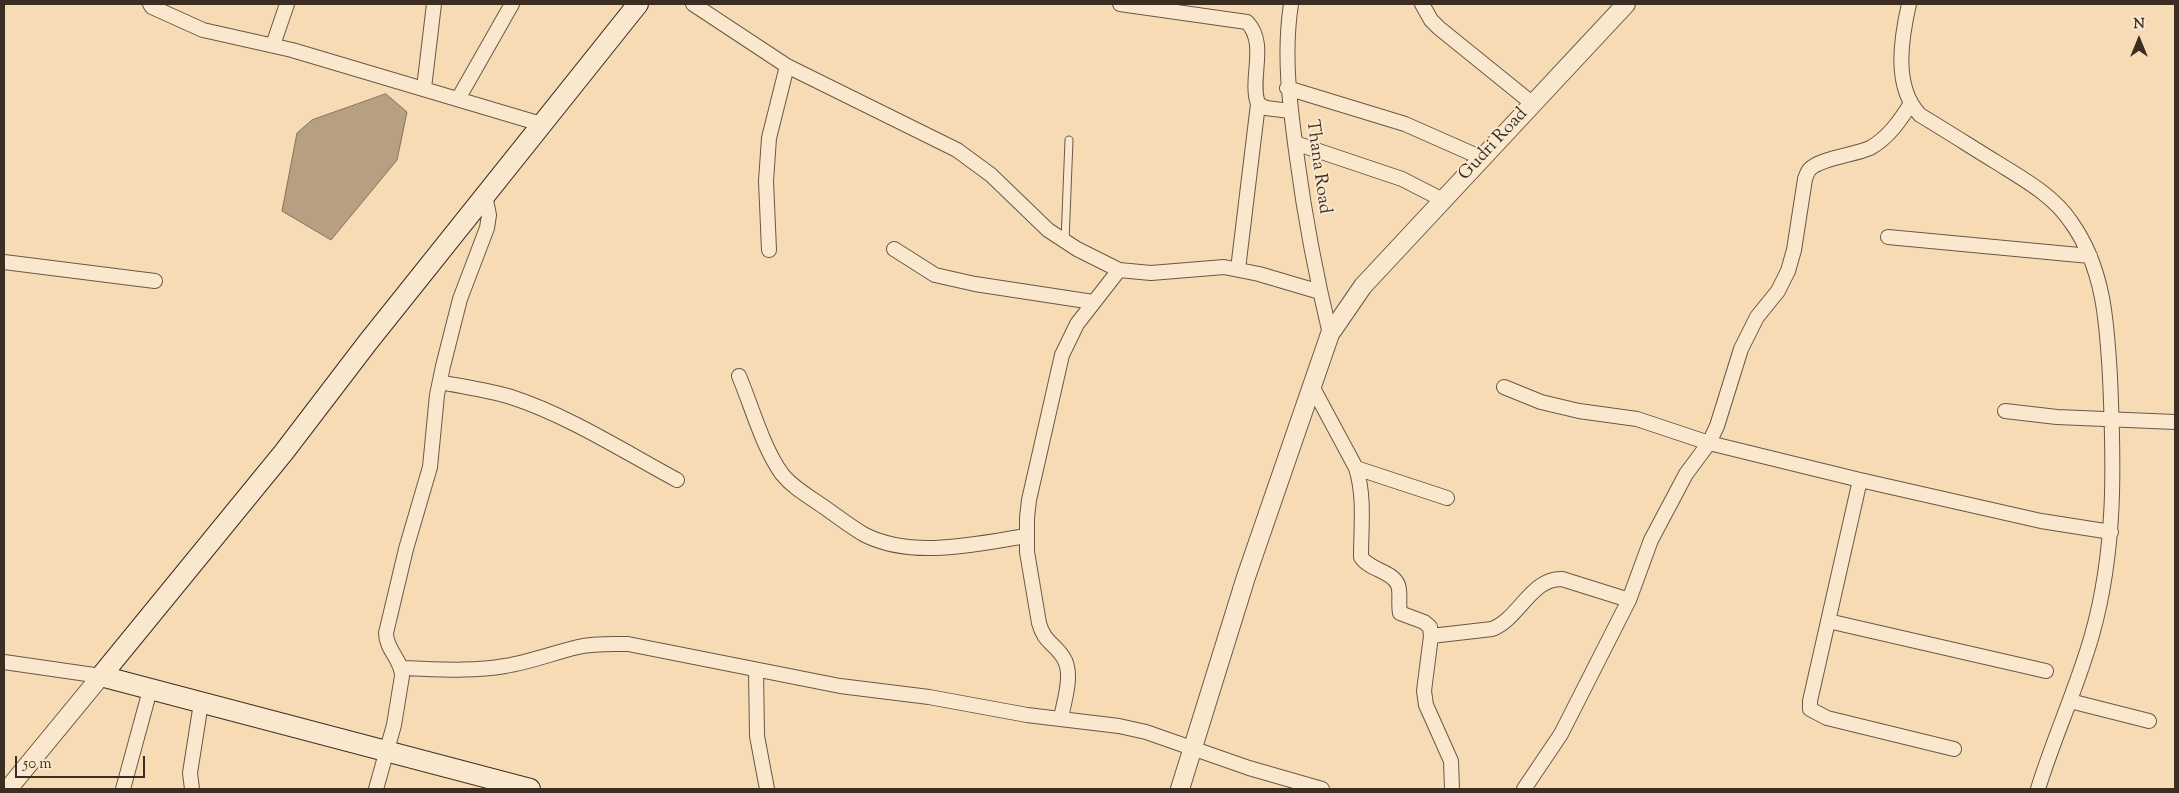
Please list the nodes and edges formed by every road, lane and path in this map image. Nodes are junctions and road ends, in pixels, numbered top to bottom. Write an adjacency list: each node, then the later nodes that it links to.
1 (150, 4): 12 (street)
2 (287, 4): 12 (street)
3 (434, 4): 14 (street)
4 (512, 4): 16 (street)
5 (638, 4): 21 (main road)
6 (693, 4): 13 (street)
7 (1120, 4): 17 (street)
8 (1291, 4): 15 (street, Thana Road)
9 (1422, 4): 18 (street)
10 (1626, 4): 18 (street, Gudri Road)
11 (1909, 4): 19 (street)
12 (273, 45): 14 (street)
13 (788, 66): 28 (street); 30 (street)
14 (424, 88): 16 (street)
15 (1287, 88): 20 (street, Thana Road); 24 (street)
16 (458, 98): 21 (street)
17 (1258, 104): 20 (street); 33 (street)
18 (1533, 104): 24 (street, Gudri Road)
19 (1910, 105): 31 (street); 46 (street)
20 (1290, 111): 23 (street, Thana Road)
21 (541, 124): 25 (main road)
22 (1069, 140): 28 (lane)
23 (1295, 143): 26 (street); 36 (street, Thana Road)
24 (1482, 158): 26 (street, Gudri Road)
25 (485, 195): 40 (street); 60 (main road)
26 (1443, 200): 38 (street, Gudri Road)
27 (1888, 236): 31 (street)
28 (1065, 240): 34 (street)
29 (894, 249): 37 (street)
30 (769, 250)
31 (2090, 256): 44 (street)
32 (4, 262): 35 (street)
33 (1238, 269): 34 (street); 36 (street)
34 (1119, 270): 37 (street)
35 (155, 281)
36 (1320, 292): 38 (street, Thana Road)
37 (1093, 302): 52 (street)
38 (1330, 334): 42 (street, Gudri Road)
39 (740, 376): 52 (street)
40 (440, 382): 48 (street); 57 (street)
41 (1504, 387): 46 (street)
42 (1312, 388): 47 (street); 66 (street, Gudri Road)
43 (2005, 411): 44 (street)
44 (2112, 418): 45 (street); 51 (street)
45 (2175, 422)
46 (1709, 443): 49 (street); 53 (street)
47 (1356, 468): 50 (street); 55 (street)
48 (677, 480)
49 (1860, 480): 51 (street); 54 (street)
50 (1447, 498)
51 (2111, 532): 62 (street)
52 (1026, 536): 64 (street)
53 (1629, 600): 55 (street); 78 (street)
54 (1828, 621): 59 (street); 67 (street)
55 (1431, 636): 77 (street)
56 (4, 662): 60 (street)
57 (402, 668): 58 (street); 68 (street)
58 (756, 670): 64 (street); 74 (street)
59 (2046, 670)
60 (101, 676): 61 (main road); 69 (street)
61 (150, 690): 63 (main road); 70 (street)
62 (2070, 701): 65 (street); 79 (street)
63 (201, 703): 68 (main road); 71 (street)
64 (1061, 718): 66 (street)
65 (2149, 721)
66 (1194, 748): 75 (street, Gudri Road); 76 (street)
67 (1954, 749)
68 (387, 752): 72 (street); 73 (main road)
69 (8, 789)
70 (123, 789)
71 (192, 789)
72 (376, 789)
73 (530, 789)
74 (767, 789)
75 (1180, 789)
76 (1322, 789)
77 (1452, 789)
78 (1524, 789)
79 (2038, 789)

